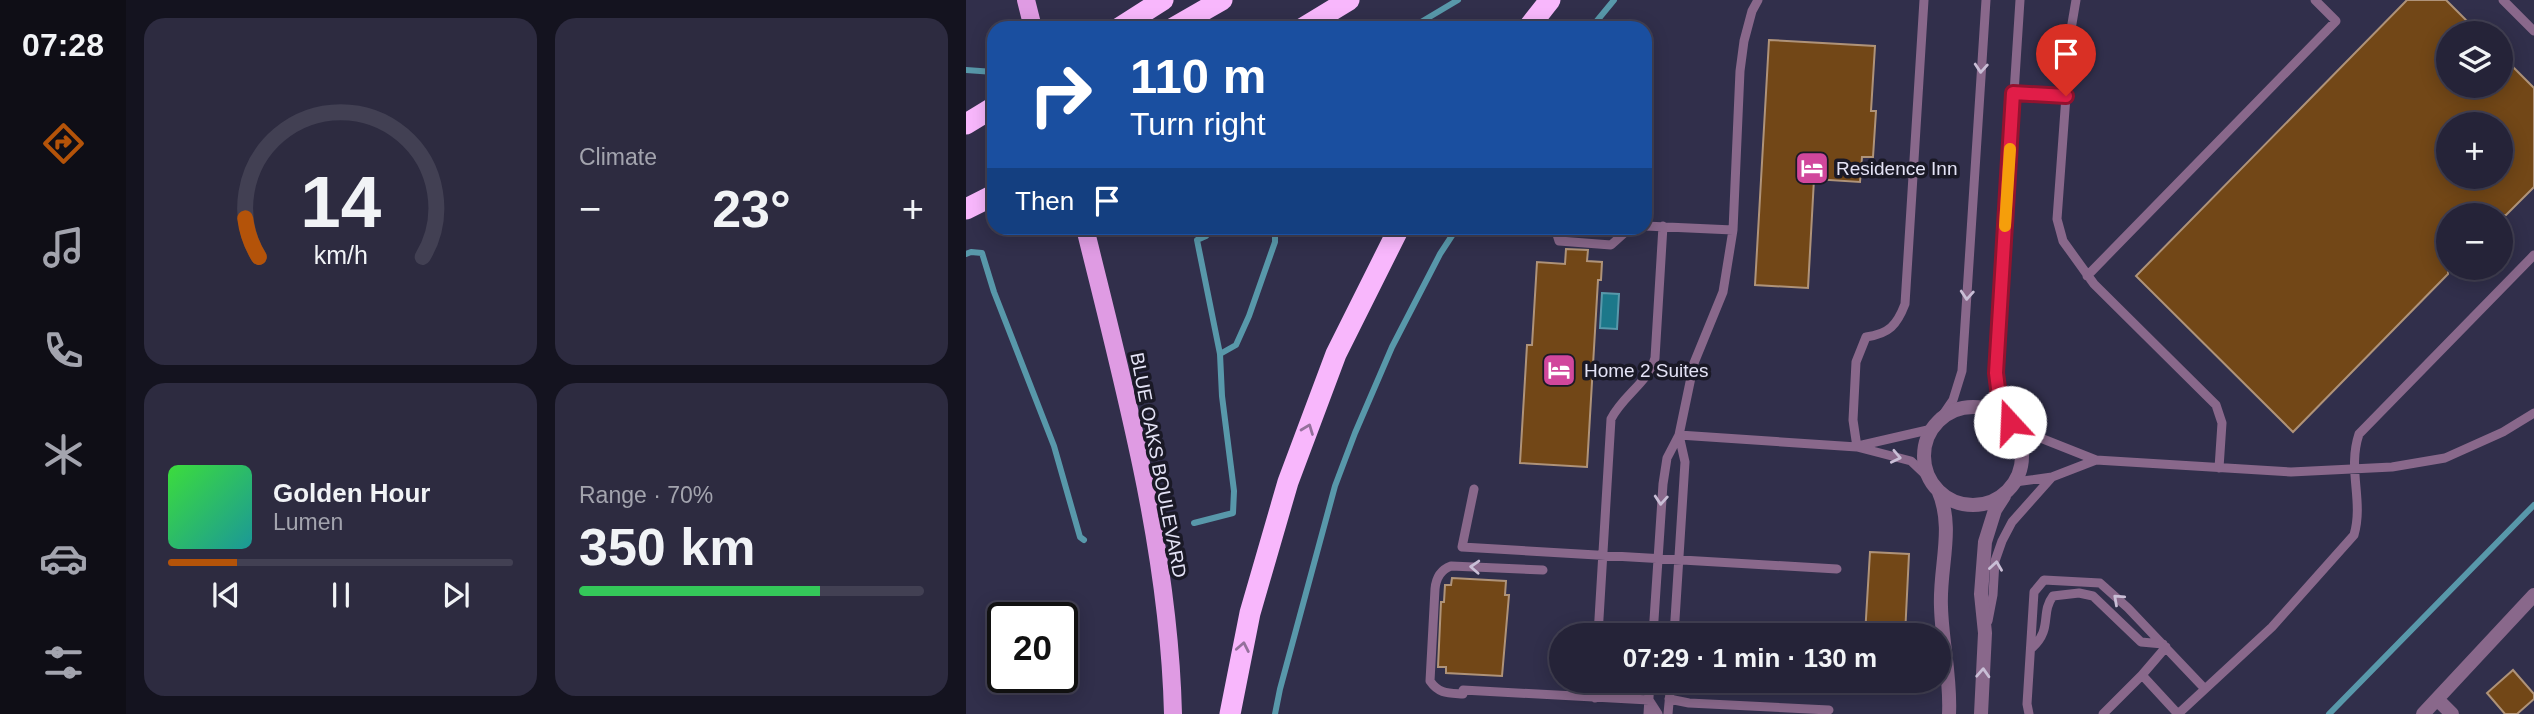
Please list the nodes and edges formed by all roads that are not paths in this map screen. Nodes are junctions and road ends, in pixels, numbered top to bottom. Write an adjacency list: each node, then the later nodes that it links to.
1 (1163, 0): 12 (highway)
2 (1222, 0): 13 (highway)
3 (1349, 0): 14 (highway)
4 (1550, 0): 15 (highway)
5 (1758, 0): 27 (lane)
6 (1924, 0): 38 (lane)
7 (1986, 0): 35 (lane, one-way to 35)
8 (2020, 0): 17 (lane)
9 (2076, 0): 18 (lane)
10 (2315, 0): 33 (lane)
11 (2503, 0): 16 (lane)
12 (1130, 21)
13 (1185, 21)
14 (1314, 21)
15 (1534, 21)
16 (2534, 31)
17 (2013, 93): 18 (lane); 36 (lane)
18 (2066, 96): 33 (lane)
19 (987, 111): 20 (highway)
20 (966, 124)
21 (987, 126): 22 (highway)
22 (966, 136)
23 (987, 198): 24 (highway)
24 (966, 209)
25 (1652, 226): 26 (lane)
26 (1663, 226): 27 (lane); 46 (lane)
27 (1733, 230): 37 (lane)
28 (1087, 235): 68 (main road, BLUE OAKS BOULEVARD)
29 (1396, 235): 69 (highway, one-way to 29)
30 (1557, 235): 31 (lane)
31 (1622, 235)
32 (2534, 255): 41 (lane)
33 (2087, 276): 40 (lane)
34 (2534, 413): 41 (lane)
35 (1936, 424): 36 (street); 38 (lane); 43 (street)
36 (2013, 427): 39 (lane); 44 (street)
37 (1679, 435): 38 (lane); 47 (lane, one-way to 47); 48 (lane)
38 (1857, 447): 43 (lane, one-way to 43)
39 (2096, 460): 40 (lane); 42 (lane)
40 (2219, 468): 41 (lane)
41 (2353, 469): 59 (lane)
42 (2052, 477): 44 (lane); 55 (lane, one-way to 42)
43 (1933, 484): 44 (street); 73 (street)
44 (2011, 487): 55 (street)
45 (1474, 489): 46 (lane)
46 (1603, 556): 47 (lane); 52 (lane)
47 (1657, 559): 48 (lane); 53 (lane)
48 (1679, 561): 49 (lane); 54 (lane)
49 (1837, 569)
50 (1543, 570): 63 (lane, one-way to 63)
51 (2534, 595): 66 (street)
52 (1599, 623)
53 (1654, 623)
54 (1675, 623)
55 (1985, 633): 74 (street, one-way to 55)
56 (2164, 646): 57 (lane); 57 (lane, one-way to 57); 58 (lane); 59 (lane)
57 (2032, 648): 75 (lane)
58 (2142, 675): 76 (lane); 77 (lane)
59 (2205, 689): 77 (lane)
60 (1595, 693): 63 (lane)
61 (1649, 693): 65 (lane)
62 (1670, 693): 64 (lane)
63 (1595, 698): 65 (lane)
64 (1669, 699): 67 (lane); 72 (lane)
65 (1649, 700): 70 (lane); 71 (lane)
66 (2438, 700): 78 (street); 79 (street)
67 (1829, 710)
68 (1173, 714)
69 (1230, 714)
70 (1648, 714)
71 (1658, 714)
72 (1668, 714)
73 (1949, 714)
74 (1981, 714)
75 (2029, 714)
76 (2103, 714)
77 (2178, 714)
78 (2423, 714)
79 (2452, 714)

